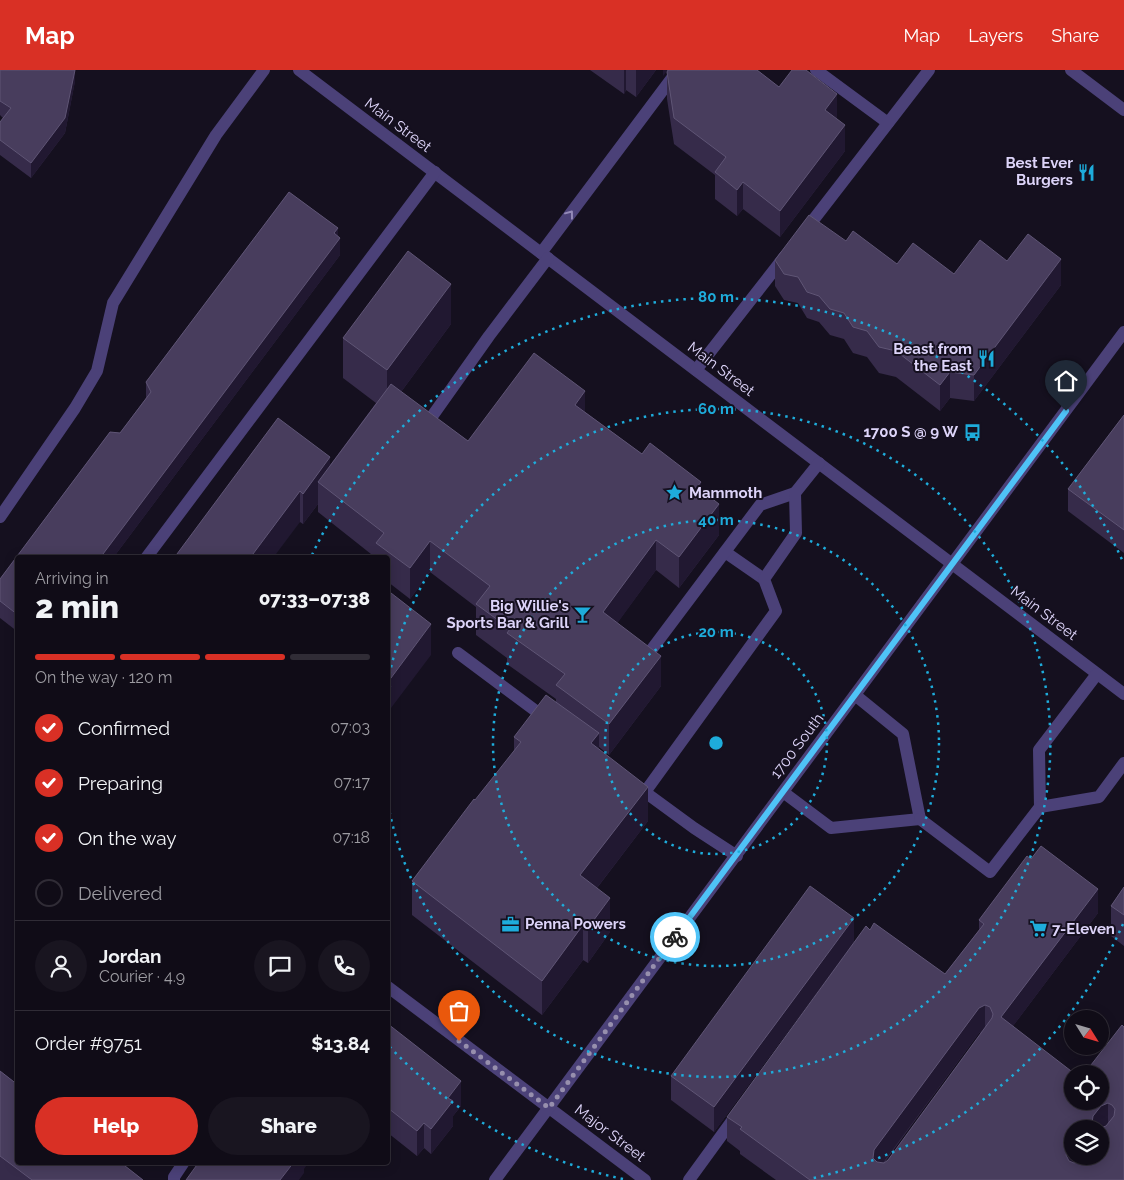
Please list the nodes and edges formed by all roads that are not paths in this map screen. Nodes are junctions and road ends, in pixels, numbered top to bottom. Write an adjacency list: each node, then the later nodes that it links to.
1 (264, 70): 16 (street)
2 (299, 70): 9 (street, Main Street)
3 (678, 70): 10 (street, one-way to 3)
4 (816, 70): 8 (street)
5 (929, 70): 8 (street)
6 (1071, 70): 7 (street)
7 (1124, 110)
8 (888, 123): 12 (street)
9 (435, 172): 10 (street, Main Street); 18 (street)
10 (544, 256): 12 (street, Main Street); 13 (street)
11 (1123, 337): 19 (street, 1700 South)
12 (696, 370): 14 (street, Main Street)
13 (433, 415)
14 (819, 463): 15 (street); 19 (street, Main Street)
15 (795, 493): 17 (street); 20 (street)
16 (0, 517)
17 (725, 552): 20 (street); 22 (street)
18 (148, 555)
19 (952, 564): 23 (street, Main Street); 25 (street, 1700 South)
20 (764, 579): 29 (street)
21 (458, 653): 26 (street)
22 (646, 657)
23 (1097, 674): 24 (street, Main Street); 31 (street)
24 (1124, 694)
25 (855, 695): 30 (street, 1700 South); 32 (street)
26 (559, 728)
27 (1124, 763): 31 (street)
28 (629, 781): 29 (street)
29 (645, 792): 33 (street)
30 (783, 792): 32 (street); 33 (street, 1700 South)
31 (1040, 806): 32 (street)
32 (920, 819)
33 (737, 856): 36 (street, 1700 South)
34 (390, 989): 36 (street, Major Street)
35 (746, 1101): 41 (street)
36 (549, 1108): 39 (street, 1700 South); 40 (street, Major Street)
37 (182, 1165): 38 (street)
38 (174, 1180)
39 (496, 1180)
40 (645, 1180)
41 (688, 1180)

